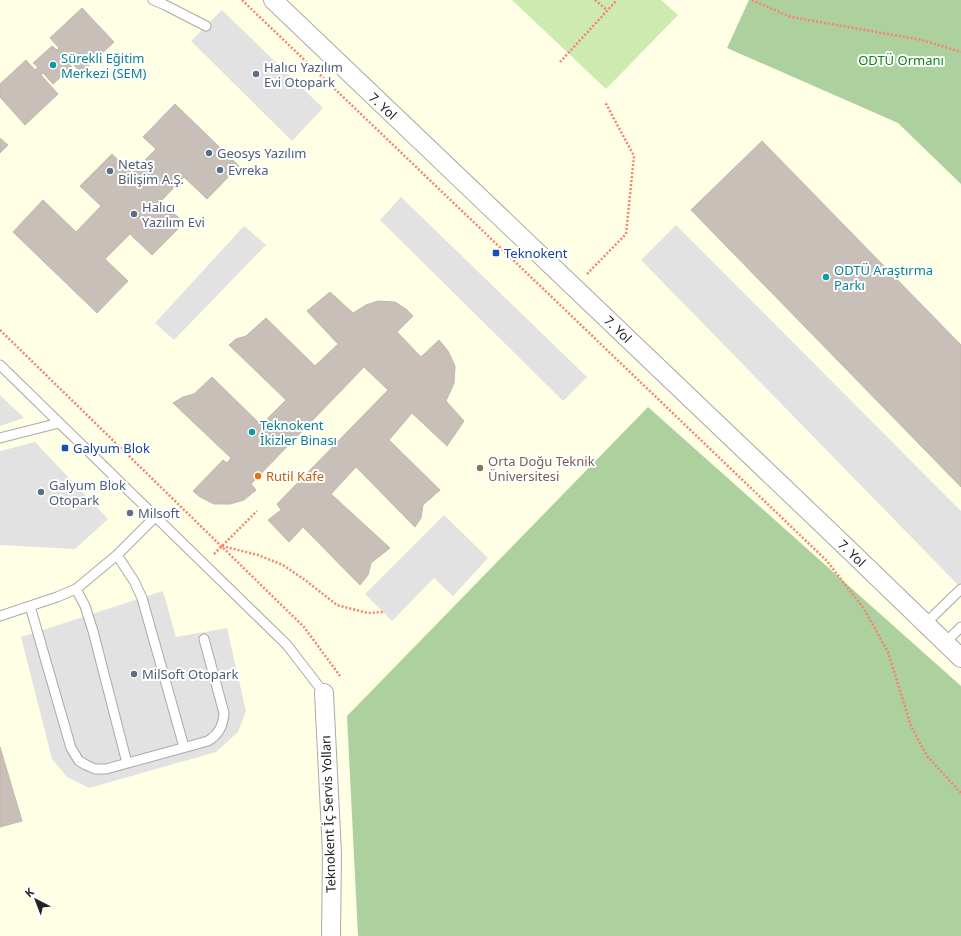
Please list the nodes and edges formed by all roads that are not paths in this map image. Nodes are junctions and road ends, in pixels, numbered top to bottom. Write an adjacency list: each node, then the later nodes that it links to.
1 (153, 0): 3 (lane)
2 (273, 0): 13 (street, 7. Yol)
3 (206, 26)
4 (0, 365): 5 (lane)
5 (59, 423): 6 (lane); 7 (lane)
6 (0, 438)
7 (155, 517): 8 (lane); 18 (lane)
8 (117, 555): 9 (lane); 19 (lane)
9 (76, 589): 11 (lane); 20 (lane)
10 (961, 589): 13 (lane)
11 (30, 606): 12 (lane); 20 (lane)
12 (0, 616)
13 (925, 624): 16 (street, 7. Yol)
14 (961, 627): 16 (lane)
15 (204, 639): 19 (lane)
16 (945, 643): 17 (street, 7. Yol)
17 (961, 658)
18 (324, 693): 21 (street, Teknokent İç Servis Yolları)
19 (184, 747): 20 (lane)
20 (127, 763)
21 (331, 936)

